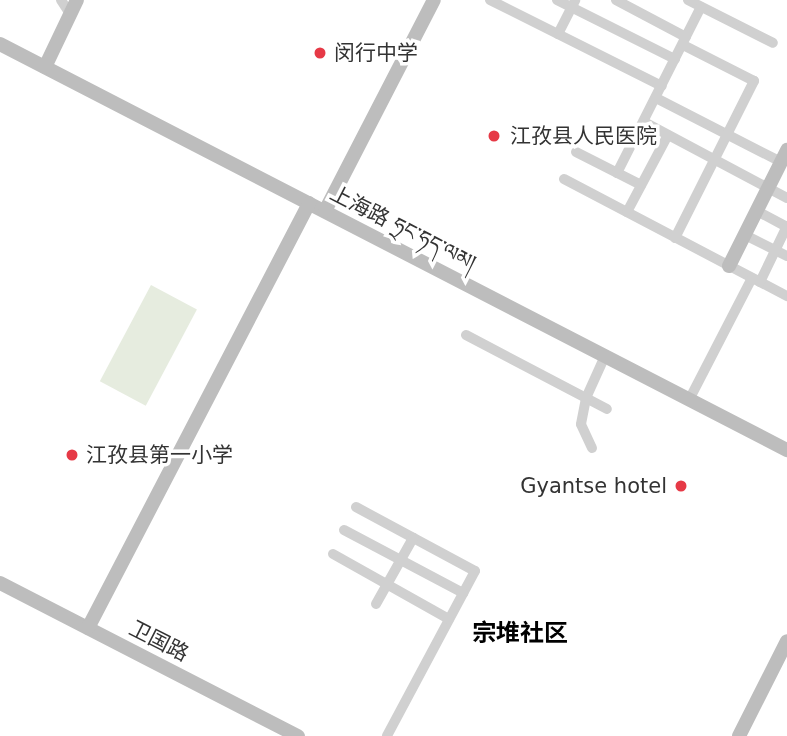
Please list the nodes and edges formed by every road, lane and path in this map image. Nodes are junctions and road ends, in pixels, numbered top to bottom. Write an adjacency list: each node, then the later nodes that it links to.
1 (61, 0): 10 (street)
2 (77, 0): 10 (main road)
3 (434, 0): 31 (main road)
4 (489, 0): 11 (street)
5 (557, 0): 8 (street)
6 (616, 0): 12 (street)
7 (688, 0): 9 (street)
8 (573, 4): 11 (street); 15 (street)
9 (701, 7): 12 (street); 13 (street)
10 (70, 14): 16 (main road)
11 (558, 34): 17 (street)
12 (685, 41): 15 (street); 21 (street)
13 (773, 43)
14 (0, 44): 16 (main road, 上海路 ཧྲང་ཧད་ལམ།)
15 (676, 59): 17 (street)
16 (45, 67): 30 (main road, 上海路 ཧྲང་ཧད་ལམ།)
17 (662, 86): 18 (street)
18 (656, 98): 19 (street); 21 (street)
19 (644, 122): 20 (street); 25 (street)
20 (668, 135): 24 (street); 27 (street)
21 (727, 135): 23 (street); 24 (street)
22 (576, 152): 25 (street)
23 (784, 156): 28 (main road)
24 (715, 160): 28 (street); 36 (street)
25 (617, 173): 27 (street)
26 (564, 179): 33 (street)
27 (641, 185): 33 (street)
28 (768, 188): 29 (street); 32 (main road)
29 (787, 198)
30 (309, 202): 31 (main road, 上海路 ཧྲང་ཧད་ལམ།); 59 (main road)
31 (325, 211): 43 (main road, 上海路 ཧྲང་ཧད་ལམ།)
32 (757, 211): 34 (street); 35 (main road)
33 (627, 212): 36 (street)
34 (787, 227): 37 (street)
35 (745, 235): 37 (street); 39 (main road)
36 (675, 238): 39 (street)
37 (776, 251): 38 (street); 40 (street)
38 (787, 256)
39 (729, 266): 40 (street)
40 (756, 280): 41 (street); 45 (street)
41 (787, 296)
42 (466, 335): 44 (street)
43 (605, 356): 44 (street); 45 (main road, 上海路 ཧྲང་ཧད་ལམ།)
44 (586, 398): 46 (street); 47 (street)
45 (689, 400): 48 (main road, 上海路 ཧྲང་ཧད་ལམ།)
46 (607, 409)
47 (593, 448)
48 (787, 450)
49 (356, 507): 51 (street)
50 (344, 530): 53 (street)
51 (413, 538): 53 (street); 56 (street)
52 (333, 554): 55 (street)
53 (401, 561): 55 (street); 56 (street)
54 (0, 583): 59 (main road, 卫国路)
55 (388, 585): 57 (street); 58 (street)
56 (463, 593): 58 (street)
57 (376, 604)
58 (449, 619): 62 (street)
59 (88, 628): 61 (main road, 卫国路)
60 (787, 641): 63 (main road)
61 (295, 735)
62 (387, 736)
63 (738, 736)

